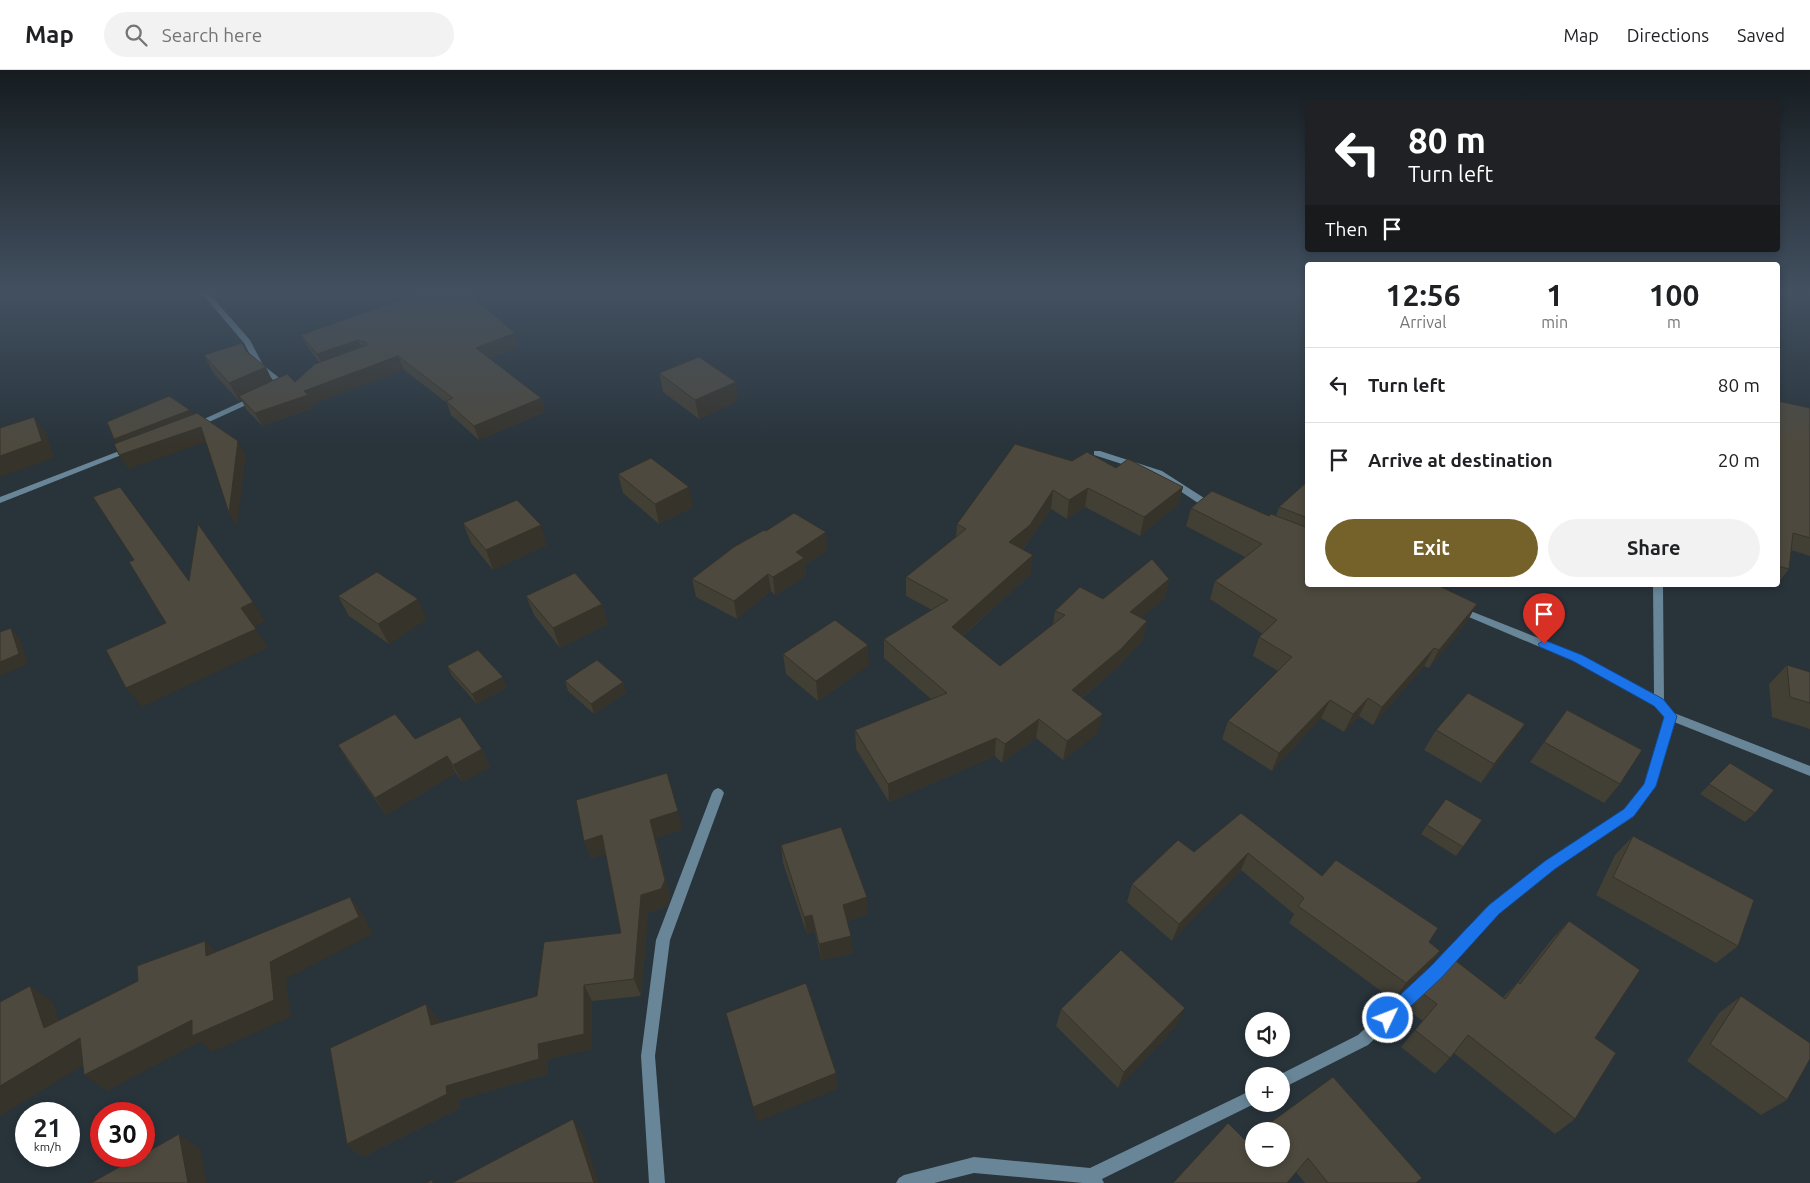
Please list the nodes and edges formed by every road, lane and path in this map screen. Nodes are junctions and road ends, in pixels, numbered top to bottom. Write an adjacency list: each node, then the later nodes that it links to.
1 (247, 342): 2 (street)
2 (293, 382)
3 (260, 397): 4 (street)
4 (185, 429)
5 (142, 446): 7 (street)
6 (1097, 453): 8 (street)
7 (0, 500)
8 (1220, 508)
9 (1658, 587): 11 (street)
10 (1452, 606): 11 (street)
11 (1659, 702): 12 (street)
12 (1670, 716): 13 (street); 15 (street)
13 (1810, 772)
14 (718, 793): 18 (street)
15 (1290, 1077)
16 (1245, 1101): 17 (street)
17 (1093, 1180): 19 (street)
18 (657, 1183)
19 (904, 1183)

